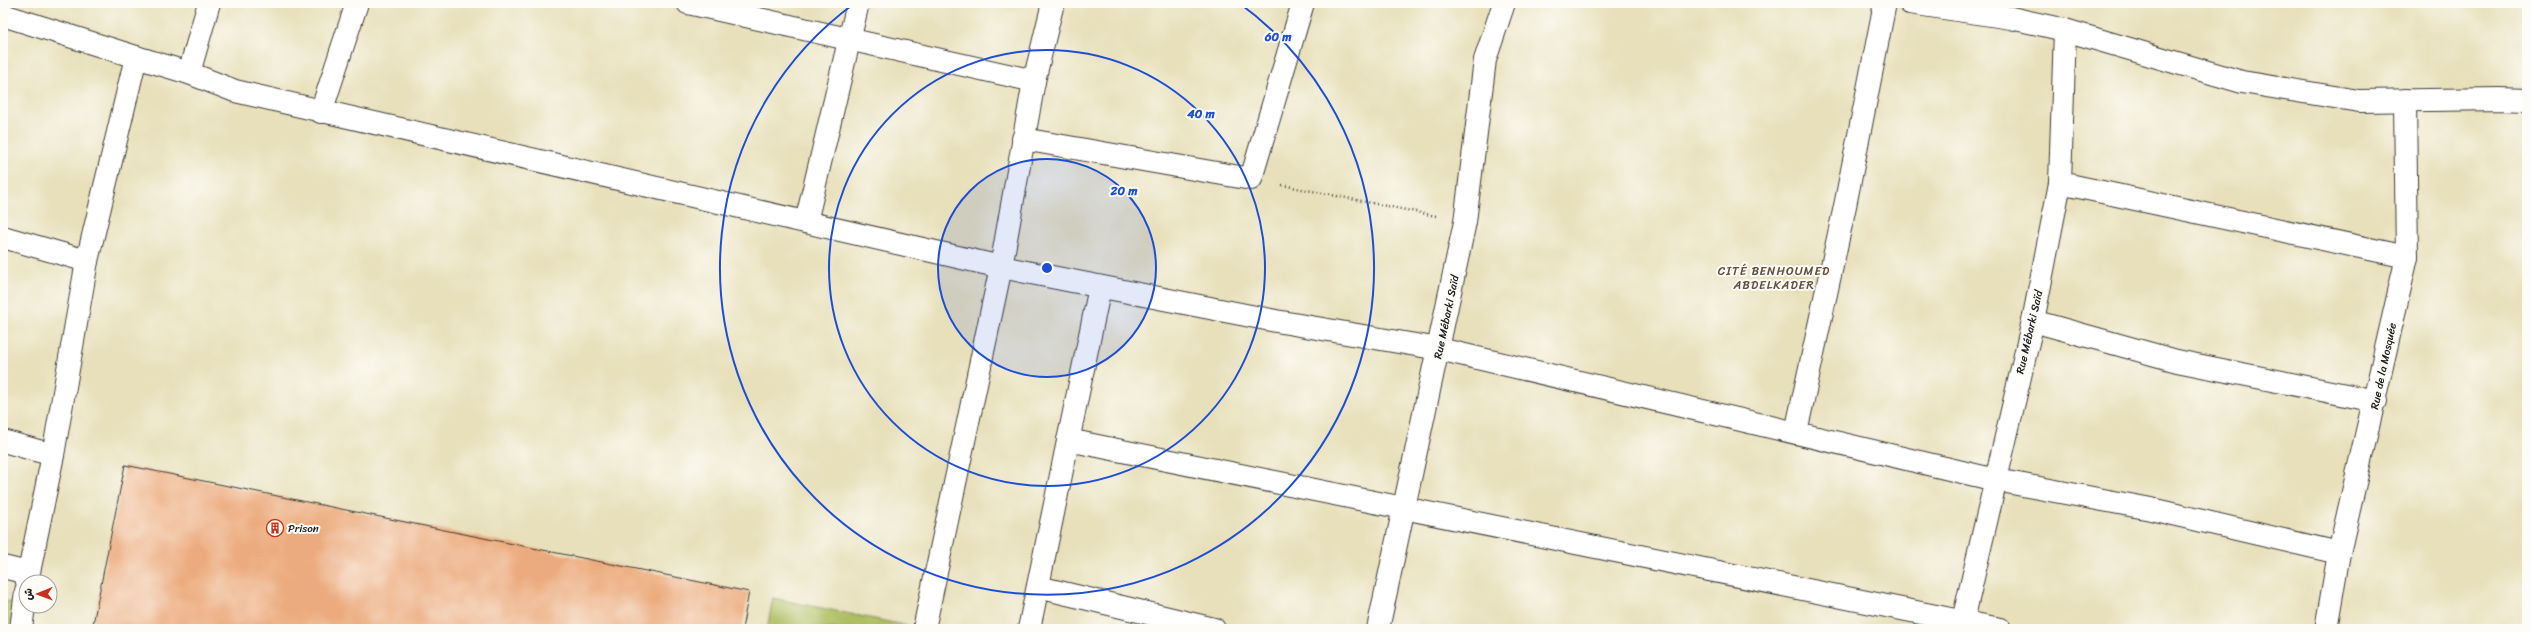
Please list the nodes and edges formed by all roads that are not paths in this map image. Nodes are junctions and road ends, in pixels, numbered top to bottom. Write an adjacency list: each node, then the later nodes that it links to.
1 (210, 3): 14 (street)
2 (357, 3): 18 (street)
3 (688, 3): 12 (street)
4 (858, 3): 12 (street)
5 (1053, 3): 15 (street)
6 (1303, 3): 19 (street)
7 (1504, 3): 28 (street, Rue Mébarki Saïd)
8 (1885, 3): 30 (street)
9 (1910, 3): 11 (street)
10 (6, 11): 13 (street)
11 (2065, 30): 16 (street); 20 (street, Rue Mébarki Saïd)
12 (849, 41): 15 (street); 21 (street)
13 (136, 57): 14 (street); 24 (street)
14 (189, 73): 18 (street)
15 (1034, 81): 19 (street)
16 (2405, 100): 17 (street); 23 (street, Rue de la Mosquée)
17 (2527, 100)
18 (321, 112): 21 (street)
19 (1023, 139): 25 (street)
20 (2060, 183): 23 (street); 27 (street, Rue Mébarki Saïd)
21 (806, 222): 25 (street)
22 (3, 237): 24 (street)
23 (2407, 257): 29 (street, Rue de la Mosquée)
24 (87, 261): 33 (street)
25 (1001, 267): 26 (street); 45 (street)
26 (1100, 287): 28 (street); 31 (street)
27 (2033, 321): 29 (street); 34 (street, Rue Mébarki Saïd)
28 (1439, 349): 30 (street); 35 (street, Rue Mébarki Saïd)
29 (2376, 401): 36 (street, Rue de la Mosquée)
30 (1796, 432): 34 (street)
31 (1068, 440): 35 (street); 40 (street)
32 (3, 441): 33 (street)
33 (53, 455): 38 (street)
34 (1996, 480): 36 (street); 43 (street, Rue Mébarki Saïd)
35 (1405, 507): 43 (street); 48 (street, Rue Mébarki Saïd)
36 (2339, 554): 50 (street, Rue de la Mosquée)
37 (3, 567): 39 (street)
38 (29, 574)
39 (18, 576)
40 (1038, 587): 42 (street); 46 (street)
41 (23, 614): 44 (street)
42 (1166, 624): 47 (street)
43 (1962, 624): 49 (street)
44 (21, 629)
45 (924, 629)
46 (1029, 629)
47 (1214, 629)
48 (1378, 629)
49 (2000, 629)
50 (2326, 629)

